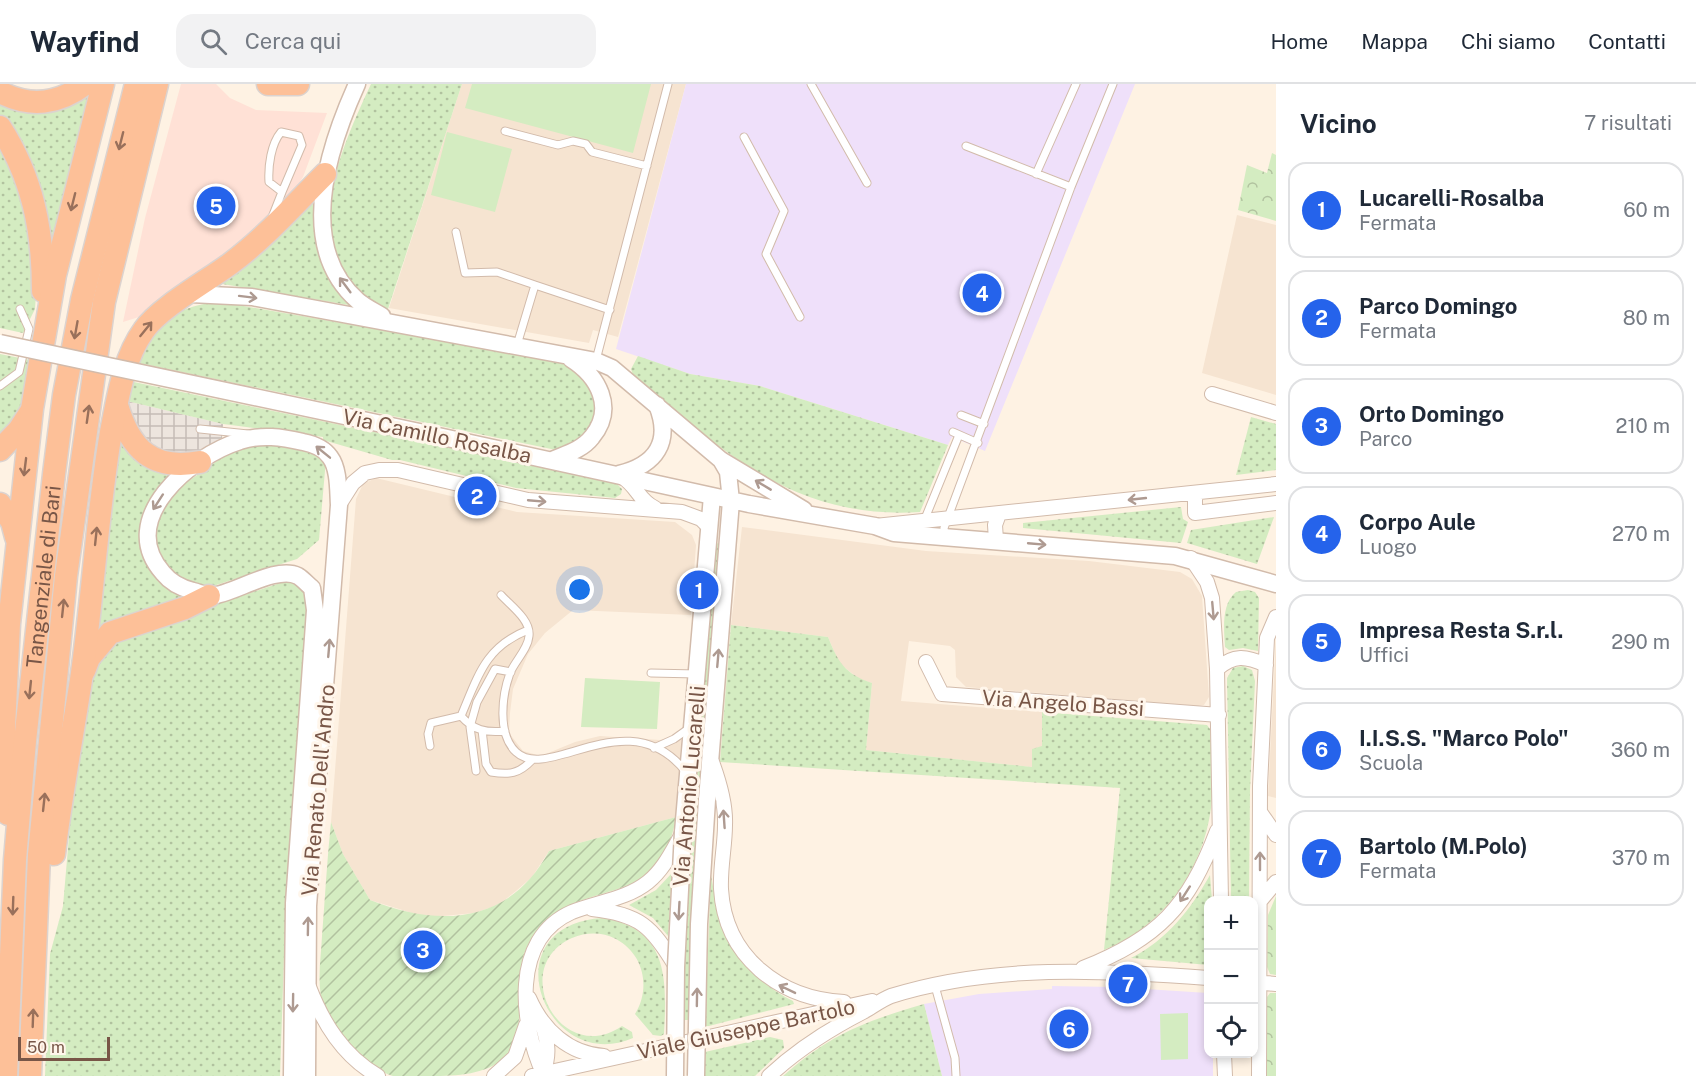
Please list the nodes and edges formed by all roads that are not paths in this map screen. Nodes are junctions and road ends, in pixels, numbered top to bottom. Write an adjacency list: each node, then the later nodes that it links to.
1 (85, 84): 12 (highway)
2 (103, 84): 31 (highway, one-way to 31)
3 (136, 84): 98 (highway, Tangenziale di Bari, one-way to 98)
4 (157, 84): 103 (highway, Tangenziale di Bari, one-way to 4)
5 (268, 84): 6 (highway)
6 (298, 84)
7 (357, 84): 18 (street)
8 (668, 84): 17 (lane)
9 (811, 84): 20 (lane)
10 (1076, 84): 19 (lane)
11 (1113, 84): 21 (lane)
12 (0, 92)
13 (0, 127): 31 (highway)
14 (505, 130): 17 (lane)
15 (744, 137): 29 (lane)
16 (966, 146): 19 (lane)
17 (647, 166): 28 (lane)
18 (325, 174): 23 (highway); 30 (street, one-way to 18)
19 (1036, 174): 21 (lane)
20 (867, 183)
21 (1071, 188): 43 (lane)
22 (282, 192): 22 (lane); 23 (lane)
23 (271, 232): 26 (highway)
24 (456, 232): 25 (lane)
25 (535, 285): 28 (lane); 33 (lane)
26 (190, 294): 30 (street, one-way to 30); 38 (highway, one-way to 26)
27 (20, 309): 36 (lane)
28 (610, 310): 35 (lane)
29 (800, 317)
30 (390, 321): 33 (street)
31 (44, 331): 40 (highway)
32 (0, 343): 48 (street, Via Camillo Rosalba, bridge)
33 (517, 345): 34 (street)
34 (562, 354): 35 (street); 48 (street)
35 (596, 361): 39 (street)
36 (0, 386)
37 (1212, 394): 41 (street)
38 (117, 404): 50 (highway); 81 (highway, one-way to 38)
39 (657, 405): 49 (street); 51 (street)
40 (32, 409): 47 (highway); 66 (highway, one-way to 66)
41 (1276, 413)
42 (961, 415): 43 (lane)
43 (984, 424): 46 (lane)
44 (200, 429): 45 (lane)
45 (260, 437): 50 (street); 58 (street, Via Renato Dell'Andro, one-way to 45)
46 (978, 443): 62 (lane); 63 (lane)
47 (0, 450)
48 (552, 460): 51 (street, Via Camillo Rosalba)
49 (721, 460): 55 (street, Via Antonio Lucarelli); 61 (street, one-way to 49)
50 (200, 462): 72 (street, one-way to 72)
51 (618, 474): 54 (street, Via Camillo Rosalba); 59 (street)
52 (1276, 484): 53 (street)
53 (1195, 493): 56 (street); 60 (street, one-way to 60)
54 (712, 496): 55 (street, Via Camillo Rosalba); 64 (street, Via Antonio Lucarelli)
55 (731, 501): 61 (street, Via Camillo Rosalba); 67 (street, Via Antonio Lucarelli)
56 (1276, 503)
57 (0, 504): 66 (highway)
58 (339, 505): 59 (street, one-way to 59); 110 (street, Via Renato Dell'Andro, one-way to 58)
59 (658, 510): 64 (street)
60 (999, 514): 62 (street); 68 (street)
61 (813, 515): 63 (street, Via Camillo Rosalba)
62 (948, 519): 63 (street); 65 (lane)
63 (924, 528): 65 (street, Via Camillo Rosalba)
64 (709, 532): 67 (street); 80 (street, Via Antonio Lucarelli)
65 (945, 537): 68 (street, Via Camillo Rosalba)
66 (16, 538): 98 (highway)
67 (728, 538): 91 (street, Via Antonio Lucarelli, one-way to 67)
68 (996, 540): 69 (street, Via Camillo Rosalba, one-way to 69)
69 (1191, 558): 70 (street); 77 (street, one-way to 77)
70 (1276, 584)
71 (501, 595): 74 (lane)
72 (209, 596): 81 (highway); 121 (street, Via Renato Dell'Andro, one-way to 121)
73 (1276, 617): 76 (street)
74 (528, 630): 78 (lane); 82 (lane)
75 (926, 662): 83 (street, Via Angelo Bassi)
76 (1266, 665): 77 (street); 94 (street)
77 (1217, 669): 83 (street)
78 (511, 672): 85 (lane); 87 (lane)
79 (651, 673): 80 (lane)
80 (699, 674): 84 (street, Via Antonio Lucarelli)
81 (81, 678): 103 (highway)
82 (461, 716): 85 (lane); 88 (lane)
83 (1219, 716): 95 (street)
84 (692, 726): 89 (lane); 93 (street, Via Antonio Lucarelli)
85 (470, 727): 86 (lane); 92 (lane)
86 (482, 730): 87 (lane); 90 (lane)
87 (505, 731): 90 (lane)
88 (430, 746)
89 (654, 748): 90 (lane); 93 (lane)
90 (532, 759)
91 (711, 759): 113 (street, one-way to 91); 126 (street, Via Antonio Lucarelli, one-way to 91, bridge)
92 (476, 771)
93 (688, 774): 96 (street, Via Antonio Lucarelli)
94 (1260, 812): 97 (street); 101 (street, one-way to 94)
95 (1220, 823): 100 (street); 106 (street, one-way to 106)
96 (683, 832): 102 (street); 105 (street, Via Antonio Lucarelli, one-way to 105, bridge)
97 (1276, 835)
98 (15, 860): 119 (highway, Tangenziale di Bari, one-way to 119)
99 (1276, 882): 101 (street)
100 (1221, 896)
101 (1260, 901): 104 (street)
102 (587, 908): 105 (street); 115 (street)
103 (36, 937): 120 (highway, Tangenziale di Bari, one-way to 103)
104 (1258, 950)
105 (676, 967): 125 (street, Via Antonio Lucarelli, bridge)
106 (1078, 970): 107 (street); 111 (street)
107 (1204, 978)
108 (1258, 982): 109 (street)
109 (1276, 984)
110 (308, 985): 122 (street, Via Renato Dell'Andro); 123 (street)
111 (935, 986): 112 (street); 128 (lane)
112 (889, 997): 113 (street, Viale Giuseppe Bartolo); 127 (street)
113 (864, 1003): 116 (street, Viale Giuseppe Bartolo)
114 (1257, 1004): 130 (street)
115 (534, 1021): 116 (street); 118 (street); 124 (street)
116 (618, 1057): 118 (street, Viale Giuseppe Bartolo)
117 (1224, 1058): 129 (street)
118 (538, 1075)
119 (6, 1076)
120 (30, 1076)
121 (292, 1076)
122 (307, 1076)
123 (378, 1076)
124 (494, 1076)
125 (675, 1076)
126 (696, 1076)
127 (769, 1076)
128 (956, 1076)
129 (1225, 1076)
130 (1259, 1076)

